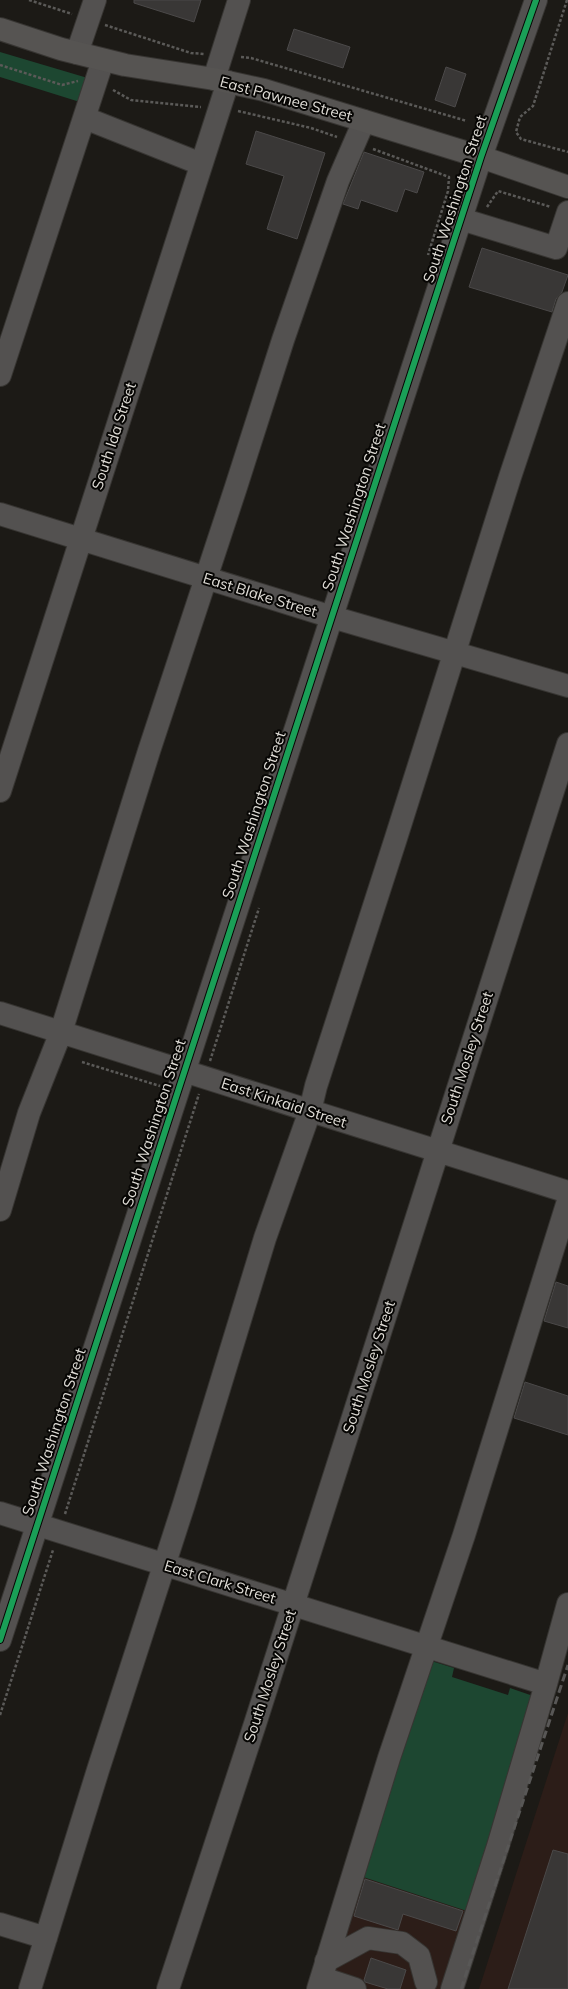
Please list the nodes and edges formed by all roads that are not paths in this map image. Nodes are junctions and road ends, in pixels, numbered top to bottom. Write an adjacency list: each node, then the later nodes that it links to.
1 (239, 0): 7 (street, South Ida Street)
2 (536, 0): 10 (street, South Washington Street)
3 (92, 10): 5 (street)
4 (0, 29): 5 (main road, East Pawnee Street)
5 (77, 53): 6 (main road, East Pawnee Street)
6 (103, 60): 7 (main road, East Pawnee Street); 8 (street)
7 (221, 80): 9 (main road, East Pawnee Street); 11 (street, South Ida Street)
8 (85, 118): 11 (street); 16 (street)
9 (364, 120): 10 (main road, East Pawnee Street); 19 (street)
10 (481, 157): 12 (main road, East Pawnee Street); 14 (street, South Washington Street)
11 (202, 164): 18 (street, South Ida Street)
12 (568, 186)
13 (568, 212): 14 (street)
14 (470, 222): 20 (street, South Washington Street)
15 (568, 303): 21 (street)
16 (0, 375)
17 (0, 514): 18 (street, East Blake Street)
18 (81, 539): 19 (street, East Blake Street); 24 (street, South Ida Street)
19 (205, 578): 20 (street, East Blake Street); 26 (street)
20 (332, 617): 21 (street, East Blake Street); 27 (street, South Washington Street)
21 (454, 653): 22 (street, East Blake Street); 28 (street)
22 (568, 686)
23 (568, 744): 29 (street, South Mosley Street)
24 (0, 791)
25 (0, 1013): 26 (street, East Kinkaid Street)
26 (61, 1032): 27 (street, East Kinkaid Street); 32 (street)
27 (194, 1074): 28 (street, East Kinkaid Street); 34 (street, South Washington Street)
28 (310, 1111): 29 (street, East Kinkaid Street); 35 (street)
29 (437, 1151): 30 (street, East Kinkaid Street); 37 (street, South Mosley Street)
30 (568, 1192)
31 (568, 1201): 39 (street)
32 (0, 1210)
33 (0, 1513): 34 (street, East Clark Street)
34 (37, 1525): 35 (street, East Clark Street); 38 (street, South Washington Street)
35 (165, 1565): 37 (street, East Clark Street); 42 (street)
36 (568, 1604): 40 (street)
37 (293, 1605): 39 (street, East Clark Street); 46 (street, South Mosley Street)
38 (0, 1640)
39 (426, 1647): 40 (street, East Clark Street); 43 (street)
40 (539, 1683): 49 (street)
41 (0, 1924): 42 (street)
42 (46, 1938): 45 (street)
43 (322, 1976): 44 (street); 47 (street)
44 (422, 1986): 48 (street)
45 (30, 1989)
46 (168, 1989)
47 (354, 1989)
48 (447, 1989)
49 (452, 1989)

